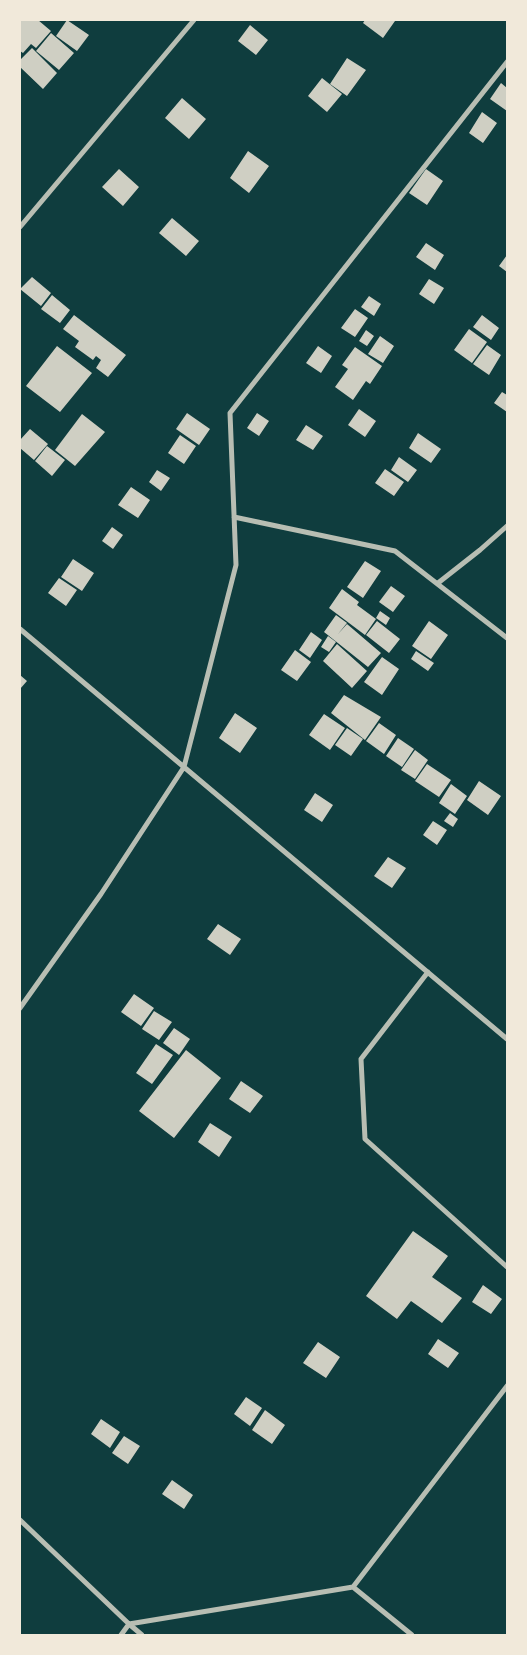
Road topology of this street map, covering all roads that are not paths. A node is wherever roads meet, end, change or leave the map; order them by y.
1 (194, 20) edge
2 (507, 62) edge
3 (21, 224) edge
4 (234, 517) junction
5 (507, 526) edge
6 (438, 583) junction
7 (20, 629) edge
8 (507, 638) edge
9 (184, 767) junction
10 (428, 972) junction
11 (20, 1008) edge
12 (507, 1039) edge
13 (507, 1267) edge
14 (507, 1386) edge
15 (20, 1520) edge
16 (353, 1587) junction
17 (129, 1624) junction
18 (121, 1635) edge
19 (142, 1635) edge
20 (412, 1635) edge

1 - 3 street
2 - 4 street
4 - 6 street
4 - 9 street
5 - 6 street
6 - 8 street
7 - 9 street
9 - 10 street
9 - 11 street
10 - 12 street
10 - 13 street
14 - 16 street
15 - 17 street
16 - 17 street
16 - 20 street
17 - 18 street
17 - 19 street

